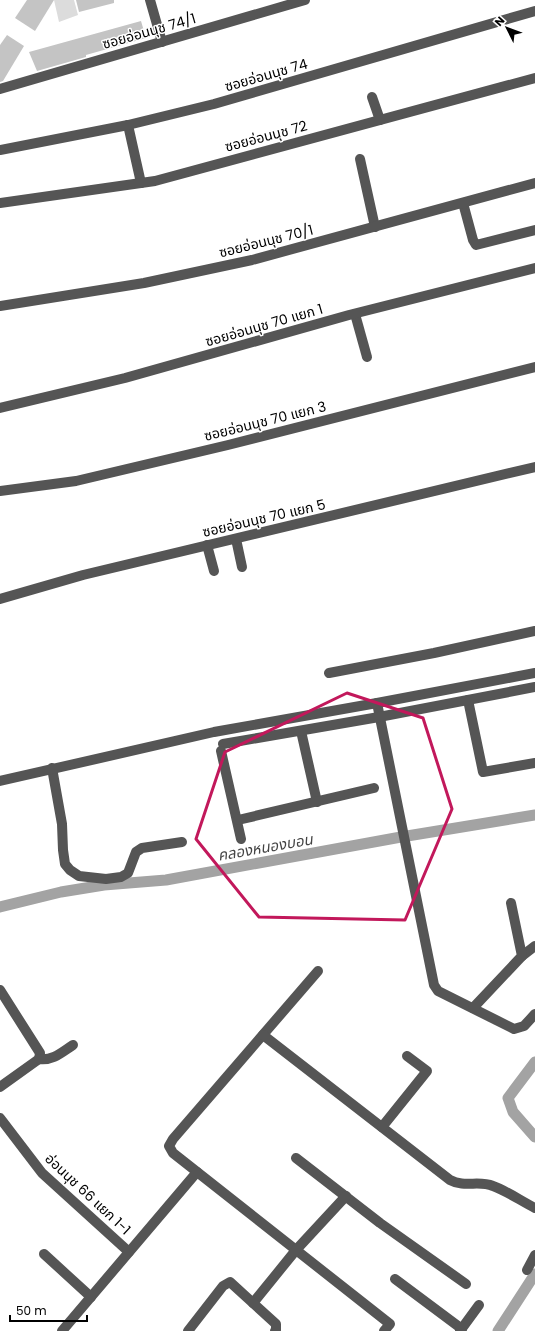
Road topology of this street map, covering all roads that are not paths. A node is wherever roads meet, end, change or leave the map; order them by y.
1 (150, 0) edge
2 (305, 0) edge
3 (535, 11) edge
4 (162, 42) junction
5 (535, 78) edge
6 (0, 89) edge
7 (372, 97) dead end
8 (380, 120) junction
9 (128, 125) junction
10 (0, 150) edge
11 (360, 159) dead end
12 (141, 183) junction
13 (535, 183) edge
14 (0, 203) edge
15 (463, 203) junction
16 (375, 227) junction
17 (535, 230) edge
18 (535, 268) edge
19 (0, 306) edge
20 (355, 314) junction
21 (367, 357) dead end
22 (535, 366) edge
23 (0, 408) edge
24 (535, 467) edge
25 (0, 491) edge
26 (236, 539) junction
27 (207, 546) junction
28 (242, 567) dead end
29 (214, 571) dead end
30 (0, 598) edge
31 (535, 631) edge
32 (329, 673) dead end
33 (535, 673) edge
34 (535, 686) edge
35 (468, 700) junction
36 (377, 703) junction
37 (379, 717) junction
38 (301, 731) junction
39 (535, 763) edge
40 (52, 768) junction
41 (0, 781) edge
42 (374, 788) dead end
43 (317, 802) junction
44 (238, 820) junction
45 (241, 838) dead end
46 (182, 842) dead end
47 (511, 903) dead end
48 (535, 946) edge
49 (522, 956) junction
50 (318, 971) dead end
51 (0, 990) edge
52 (474, 1008) junction
53 (535, 1014) edge
54 (263, 1035) junction
55 (74, 1045) dead end
56 (407, 1056) dead end
57 (39, 1059) junction
58 (0, 1088) edge
59 (0, 1118) edge
60 (382, 1127) junction
61 (296, 1158) dead end
62 (197, 1172) junction
63 (346, 1196) junction
64 (535, 1208) edge
65 (296, 1250) junction
66 (129, 1252) junction
67 (44, 1254) dead end
68 (535, 1255) edge
69 (527, 1270) dead end
70 (395, 1279) dead end
71 (466, 1284) dead end
72 (91, 1297) junction
73 (253, 1303) junction
74 (479, 1305) dead end
75 (461, 1330) edge
76 (62, 1331) edge
77 (188, 1331) edge
78 (275, 1331) edge
79 (384, 1331) edge

1 - 4 street
2 - 4 street, ซอยอ่อนนุช 74/1
3 - 9 street, ซอยอ่อนนุช 74
4 - 6 street, ซอยอ่อนนุช 74/1
5 - 8 street, ซอยอ่อนนุช 72
7 - 8 street
8 - 12 street, ซอยอ่อนนุช 72
9 - 10 street, ซอยอ่อนนุช 74
9 - 12 street
11 - 16 street
12 - 14 street, ซอยอ่อนนุช 72
13 - 15 street, ซอยอ่อนนุช 70/1
15 - 16 street, ซอยอ่อนนุช 70/1
15 - 17 street
16 - 19 street, ซอยอ่อนนุช 70/1
18 - 20 street, ซอยอ่อนนุช 70 แยก 1
20 - 21 street
20 - 23 street, ซอยอ่อนนุช 70 แยก 1
22 - 25 street, ซอยอ่อนนุช 70 แยก 3
24 - 26 street, ซอยอ่อนนุช 70 แยก 5
26 - 27 street, ซอยอ่อนนุช 70 แยก 5
26 - 28 street
27 - 29 street
27 - 30 street, ซอยอ่อนนุช 70 แยก 5
31 - 32 street
33 - 36 street
34 - 35 street
35 - 37 street
35 - 39 street
36 - 37 street
36 - 40 street
37 - 38 street
37 - 52 street
38 - 43 street
38 - 44 street
40 - 41 street
40 - 46 street
42 - 43 street
43 - 44 street
44 - 45 street
47 - 49 street
48 - 49 street
49 - 52 street
50 - 54 street
51 - 57 street
52 - 53 street
54 - 60 street
54 - 62 street
55 - 57 street
56 - 60 street
57 - 58 street
59 - 66 street, อ่อนนุช 66 แยก 1-1
60 - 64 street
61 - 63 street
62 - 65 street
62 - 66 street
63 - 65 street
63 - 71 street
65 - 73 street
65 - 79 street
66 - 72 street
67 - 72 street
68 - 69 street
70 - 75 street
72 - 76 street
73 - 77 street
73 - 78 street
74 - 75 street

